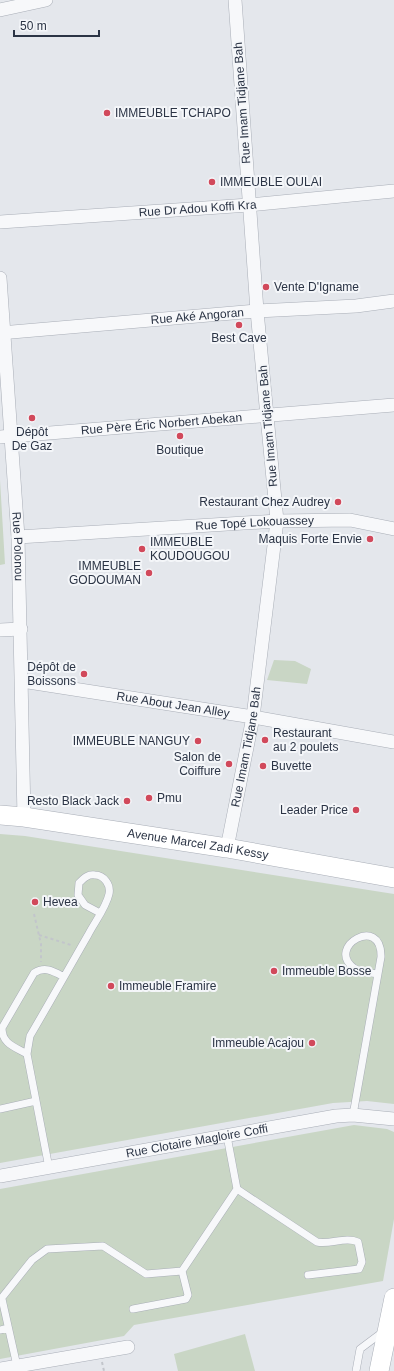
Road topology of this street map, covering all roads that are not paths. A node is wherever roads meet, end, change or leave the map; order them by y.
1 (46, 0) edge
2 (236, 0) edge
3 (0, 10) edge
4 (394, 191) edge
5 (249, 205) junction
6 (0, 222) edge
7 (0, 278) edge
8 (394, 301) edge
9 (257, 311) junction
10 (2, 333) edge
11 (394, 405) edge
12 (267, 417) junction
13 (6, 437) edge
14 (277, 521) junction
15 (394, 529) edge
16 (18, 537) junction
17 (21, 629) junction
18 (0, 630) edge
19 (22, 681) junction
20 (253, 717) junction
21 (394, 742) edge
22 (0, 815) edge
23 (24, 817) junction
24 (227, 848) junction
25 (394, 878) edge
26 (100, 913) junction
27 (378, 974) junction
28 (64, 977) junction
29 (27, 1054) junction
30 (36, 1101) junction
31 (0, 1109) edge
32 (354, 1115) junction
33 (394, 1118) edge
34 (227, 1136) junction
35 (49, 1168) junction
36 (0, 1176) edge
37 (237, 1188) junction
38 (182, 1271) junction
39 (308, 1275) dead end
40 (394, 1298) edge
41 (1, 1300) edge
42 (133, 1309) dead end
43 (8, 1328) junction
44 (389, 1328) junction
45 (0, 1330) edge
46 (128, 1346) dead end
47 (17, 1366) junction
48 (0, 1369) edge
49 (356, 1371) edge
50 (379, 1371) edge

1 - 3 street
2 - 5 street, Rue Imam Tidjane Bah
4 - 5 street, Rue Dr Adou Koffi Kra
5 - 6 street, Rue Dr Adou Koffi Kra
5 - 9 street, Rue Imam Tidjane Bah
7 - 10 street, Rue Polonou
8 - 9 street, Rue Aké Angoran
9 - 10 street, Rue Aké Angoran
9 - 12 street, Rue Imam Tidjane Bah
10 - 13 street, Rue Polonou
11 - 12 street, Rue Père Éric Norbert Abekan
12 - 13 street, Rue Père Éric Norbert Abekan
12 - 14 street, Rue Imam Tidjane Bah
13 - 16 street, Rue Polonou
14 - 15 street, Rue Topé Lokouassey
14 - 16 street, Rue Topé Lokouassey
14 - 20 street, Rue Imam Tidjane Bah
16 - 17 street, Rue Polonou
17 - 18 street
17 - 19 street, Rue Polonou
19 - 20 street, Rue About Jean Alley
19 - 23 street, Rue Polonou
20 - 21 street, Rue About Jean Alley
20 - 24 street, Rue Imam Tidjane Bah
22 - 23 street, Avenue Marcel Zadi Kessy
23 - 24 street, Avenue Marcel Zadi Kessy
24 - 25 street, Avenue Marcel Zadi Kessy
26 - 26 lane
26 - 28 lane
27 - 27 lane
27 - 32 lane
28 - 29 lane
28 - 29 lane
29 - 30 lane
30 - 31 lane
30 - 35 lane
32 - 33 street, Rue Clotaire Magloire Coffi
32 - 34 street, Rue Clotaire Magloire Coffi
34 - 35 street, Rue Clotaire Magloire Coffi
34 - 37 lane
35 - 36 street, Rue Clotaire Magloire Coffi
37 - 38 lane
37 - 39 lane
38 - 41 lane
38 - 42 lane
40 - 44 street
41 - 43 lane
43 - 45 lane
43 - 47 lane
44 - 49 lane
44 - 50 street
46 - 47 street
47 - 48 street

